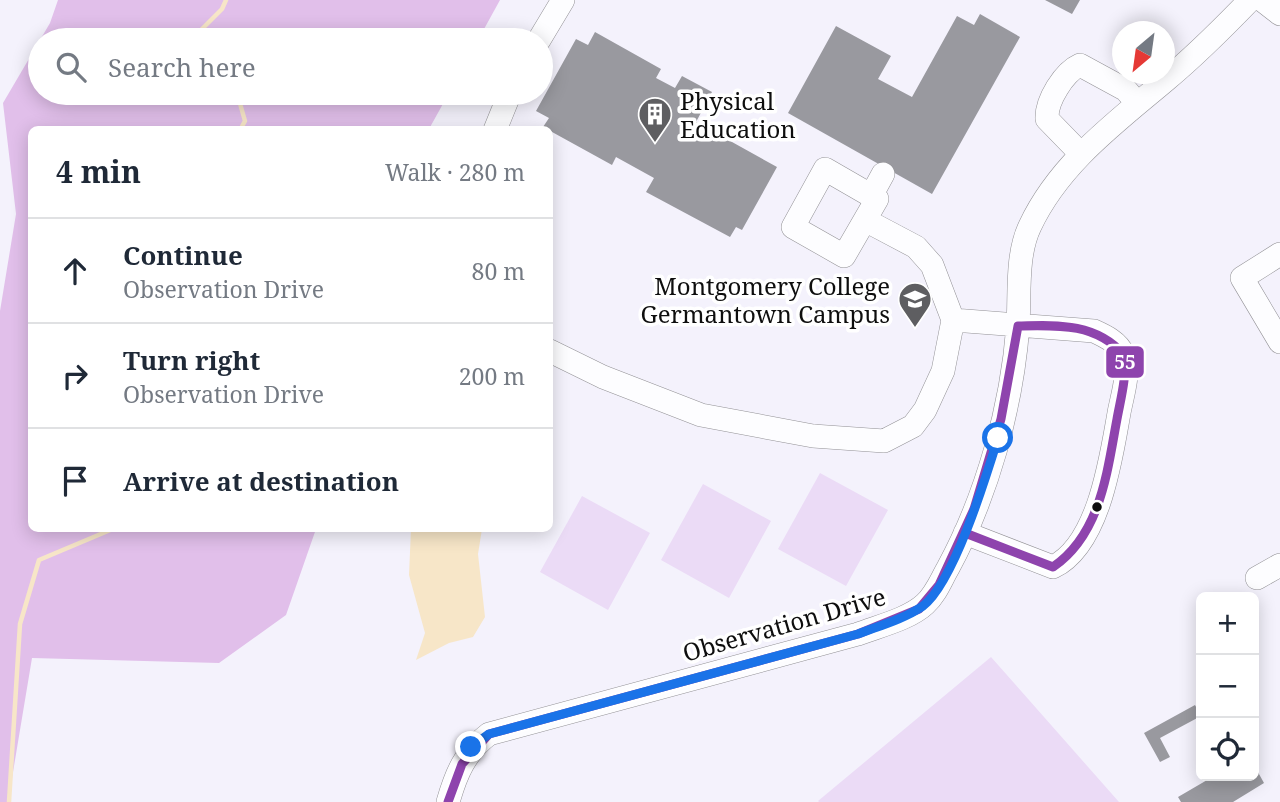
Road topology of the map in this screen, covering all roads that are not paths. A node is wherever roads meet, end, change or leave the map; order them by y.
1 (1250, 0) edge
2 (1262, 0) edge
3 (554, 4) edge
4 (1280, 14) edge
5 (544, 28) edge
6 (1137, 103) junction
7 (505, 105) edge
8 (497, 126) edge
9 (1081, 154) junction
10 (883, 174) dead end
11 (871, 196) junction
12 (865, 220) junction
13 (1280, 254) edge
14 (953, 320) junction
15 (1018, 326) junction
16 (1280, 342) edge
17 (553, 352) edge
18 (965, 533) junction
19 (1280, 565) edge
20 (1257, 578) dead end
21 (448, 802) edge

1 - 6 street, Observation Drive
2 - 4 street
3 - 5 street
6 - 9 street, Observation Drive
6 - 9 street
7 - 8 street
9 - 15 street, Observation Drive
10 - 11 street
11 - 12 street
11 - 12 street
12 - 14 street
13 - 16 street
14 - 15 street
14 - 17 street
15 - 18 street, Observation Drive
15 - 18 street
18 - 21 street, Observation Drive
19 - 20 street

